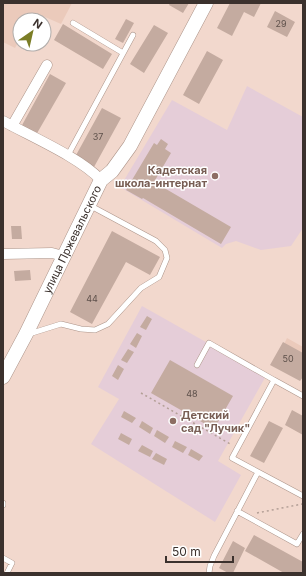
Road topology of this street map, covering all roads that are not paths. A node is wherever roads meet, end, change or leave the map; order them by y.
1 (206, 3) edge
2 (73, 23) dead end
3 (133, 35) dead end
4 (123, 53) junction
5 (46, 65) dead end
6 (7, 124) edge
7 (67, 156) junction
8 (101, 180) junction
9 (89, 205) junction
10 (3, 254) edge
11 (63, 256) junction
12 (26, 334) junction
13 (197, 365) dead end
14 (3, 377) edge
15 (274, 380) junction
16 (303, 396) edge
17 (258, 472) junction
18 (303, 496) edge
19 (237, 511) junction
20 (303, 534) edge
21 (3, 558) edge
22 (7, 573) edge
23 (209, 573) edge

1 - 8 street, улица Пржевальского
2 - 4 lane
3 - 4 lane
4 - 7 lane
5 - 6 street
6 - 7 street
7 - 8 street
8 - 9 street, улица Пржевальского
9 - 11 street, улица Пржевальского
9 - 12 lane
10 - 11 street
11 - 12 street, улица Пржевальского
12 - 14 street, улица Пржевальского
13 - 15 lane
15 - 16 lane
15 - 17 lane
17 - 18 lane
17 - 19 lane
19 - 20 lane
19 - 23 lane
21 - 22 lane

